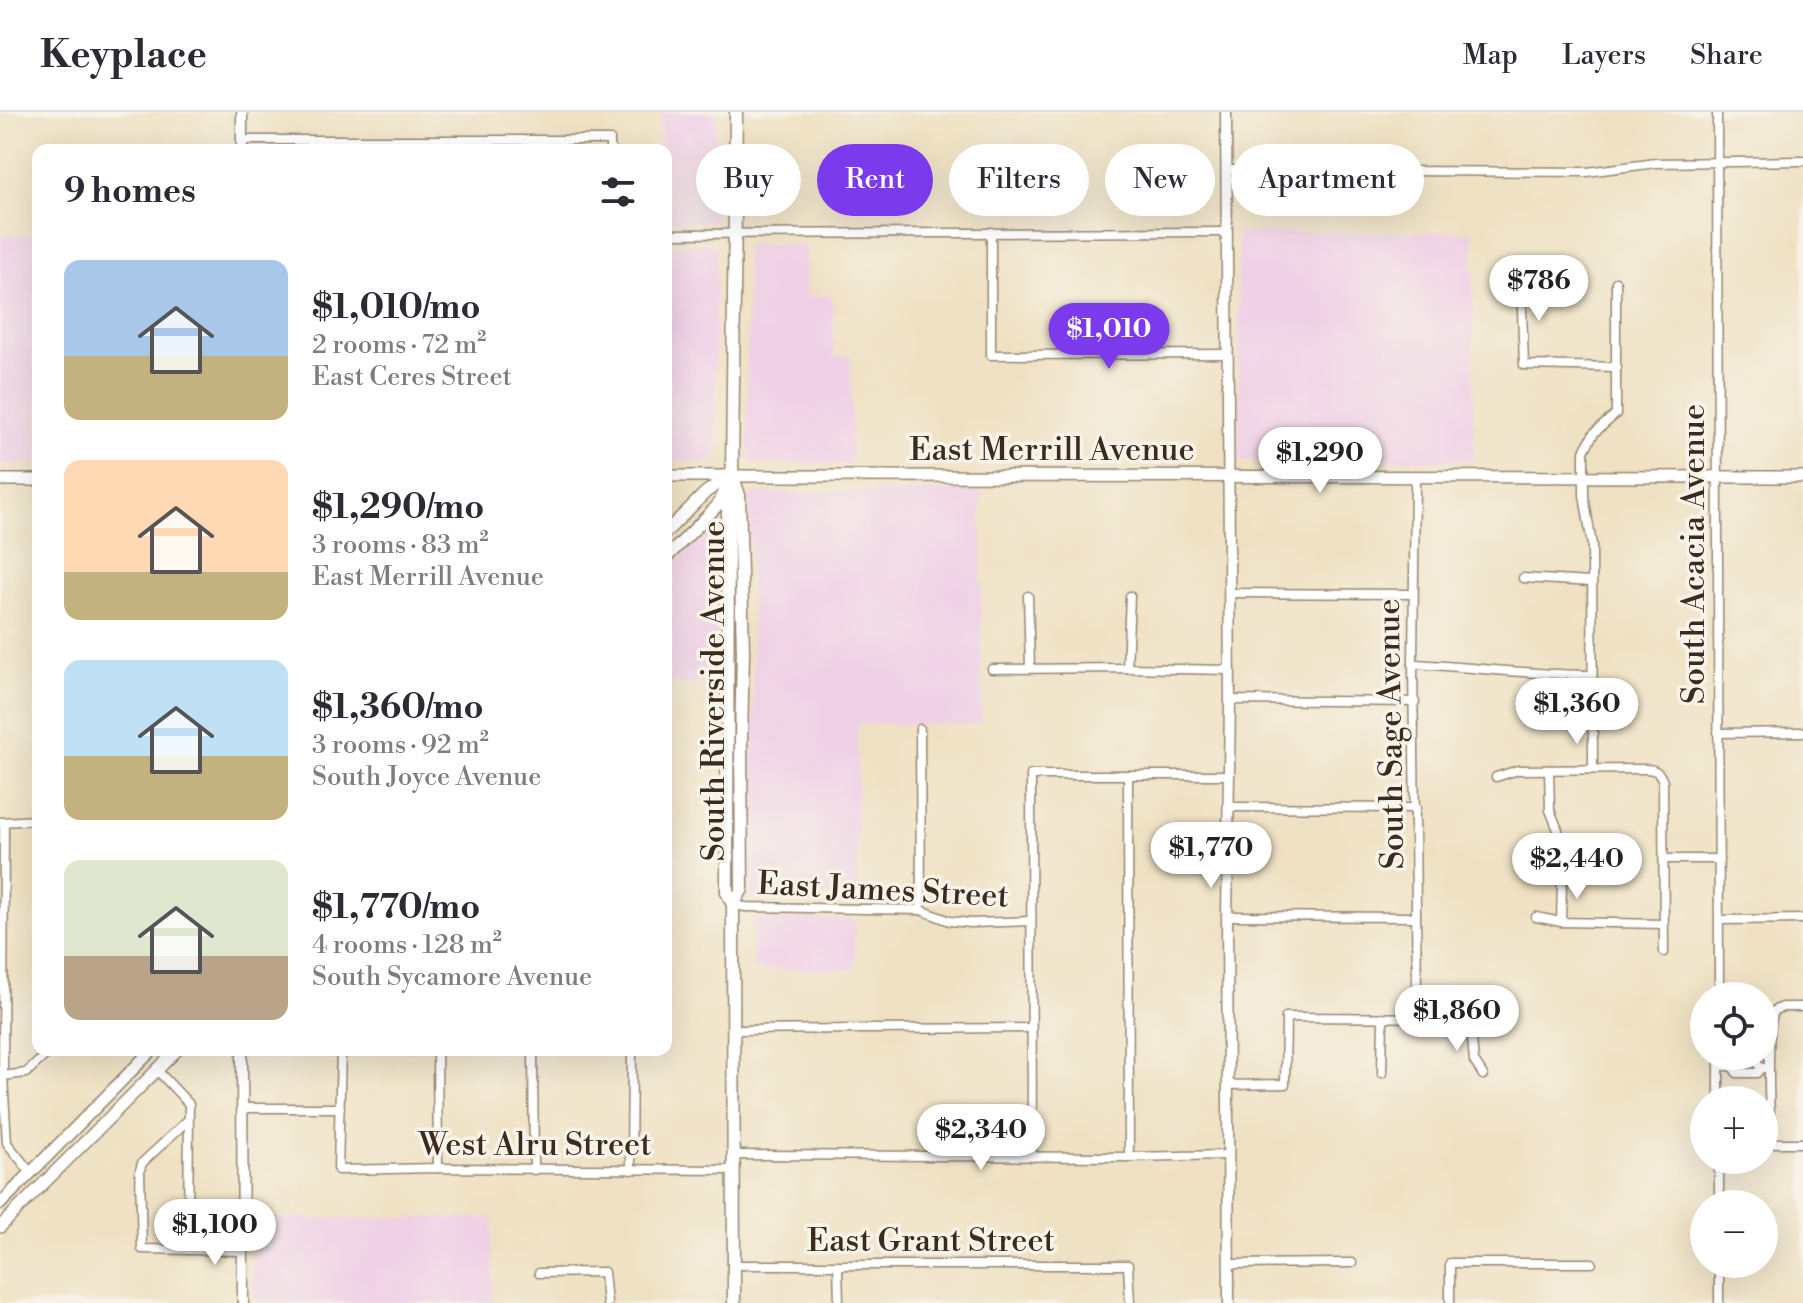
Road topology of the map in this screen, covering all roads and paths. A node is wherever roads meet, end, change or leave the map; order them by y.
1 (242, 112) edge
2 (736, 112) edge
3 (1226, 112) edge
4 (1717, 112) edge
5 (242, 144) edge
6 (316, 144) edge
7 (610, 144) edge
8 (1803, 161) edge
9 (1718, 162) junction
10 (1226, 170) junction
11 (991, 232) junction
12 (1226, 232) junction
13 (672, 234) edge
14 (736, 234) junction
15 (1521, 282) dead end
16 (1616, 282) dead end
17 (1227, 354) junction
18 (1617, 367) junction
19 (732, 475) junction
20 (672, 476) edge
21 (1584, 476) junction
22 (1228, 477) junction
23 (1415, 477) junction
24 (1718, 477) junction
25 (1803, 477) edge
26 (0, 480) edge
27 (32, 480) edge
28 (672, 526) edge
29 (727, 526) junction
30 (696, 528) junction
31 (672, 552) edge
32 (1523, 578) dead end
33 (1591, 582) junction
34 (1229, 593) junction
35 (1413, 594) junction
36 (1028, 596) dead end
37 (1130, 596) dead end
38 (1413, 664) junction
39 (1030, 668) junction
40 (1127, 668) junction
41 (992, 669) dead end
42 (1230, 670) junction
43 (1591, 675) junction
44 (1230, 700) junction
45 (1415, 702) junction
46 (920, 729) dead end
47 (1803, 732) edge
48 (1718, 733) junction
49 (1593, 769) junction
50 (1549, 770) junction
51 (1128, 775) junction
52 (1229, 775) junction
53 (1496, 777) dead end
54 (1229, 807) junction
55 (1416, 808) junction
56 (32, 820) edge
57 (2, 822) edge
58 (1558, 830) dead end
59 (1664, 859) junction
60 (1719, 859) junction
61 (1571, 871) dead end
62 (733, 905) junction
63 (921, 910) junction
64 (1227, 916) junction
65 (1416, 917) junction
66 (1536, 917) dead end
67 (1803, 919) edge
68 (1719, 920) junction
69 (1031, 921) junction
70 (1561, 922) junction
71 (1664, 924) junction
72 (1664, 952) dead end
73 (1719, 982) edge
74 (1417, 991) dead end
75 (1803, 1007) edge
76 (1778, 1009) edge
77 (1383, 1017) junction
78 (1030, 1028) junction
79 (732, 1030) junction
80 (44, 1056) edge
81 (146, 1056) edge
82 (171, 1056) edge
83 (242, 1056) edge
84 (341, 1056) edge
85 (437, 1056) edge
86 (533, 1056) edge
87 (632, 1056) edge
88 (157, 1070) junction
89 (1735, 1070) edge
90 (1762, 1070) edge
91 (1382, 1073) dead end
92 (1746, 1073) joint
93 (1483, 1075) dead end
94 (3, 1076) junction
95 (1228, 1085) junction
96 (242, 1108) junction
97 (340, 1108) junction
98 (188, 1120) junction
99 (1778, 1143) edge
100 (1803, 1143) edge
101 (733, 1155) junction
102 (1228, 1155) junction
103 (1032, 1157) junction
104 (1129, 1157) junction
105 (438, 1168) junction
106 (534, 1170) junction
107 (631, 1170) junction
108 (733, 1170) junction
109 (31, 1173) junction
110 (0, 1204) edge
111 (0, 1227) edge
112 (188, 1240) junction
113 (243, 1246) junction
114 (188, 1250) junction
115 (1352, 1263) dead end
116 (1592, 1263) dead end
117 (1229, 1264) junction
118 (734, 1265) junction
119 (838, 1266) junction
120 (539, 1273) dead end
121 (1719, 1278) edge
122 (243, 1303) edge
123 (607, 1303) edge
124 (734, 1303) edge
125 (839, 1303) edge
126 (1130, 1303) edge
127 (1229, 1303) edge
128 (1450, 1303) edge
129 (1719, 1303) edge

1 - 5 street
2 - 14 main road, South Riverside Avenue
3 - 10 street
4 - 9 street, South Acacia Avenue
6 - 7 street
8 - 9 street
9 - 10 street
9 - 24 street, South Acacia Avenue
10 - 12 street
11 - 12 street
11 - 14 street
11 - 17 street
12 - 17 street
13 - 14 street
14 - 19 main road, South Riverside Avenue
15 - 18 street
16 - 18 street
17 - 22 street
18 - 21 street
19 - 20 main road, East Merrill Avenue
19 - 22 main road, East Merrill Avenue
19 - 28 main road
19 - 29 main road, South Riverside Avenue
19 - 30 main road
19 - 62 main road, South Riverside Avenue
21 - 23 main road, East Merrill Avenue
21 - 24 main road, East Merrill Avenue
21 - 33 street
22 - 23 main road, East Merrill Avenue
22 - 34 street
23 - 35 street, South Sage Avenue
24 - 25 main road, East Merrill Avenue
24 - 48 street, South Acacia Avenue
26 - 27 main road
29 - 30 main road
29 - 62 main road, South Riverside Avenue
30 - 31 main road
32 - 33 street
33 - 43 street
34 - 35 street
34 - 42 street
35 - 38 street, South Sage Avenue
36 - 39 street
37 - 40 street
38 - 43 street
38 - 45 street, South Sage Avenue
39 - 40 street
39 - 41 street
40 - 42 street
42 - 44 street
43 - 49 street
44 - 45 street
44 - 52 street
45 - 55 street, South Sage Avenue
46 - 63 street
47 - 48 street
48 - 60 street, South Acacia Avenue
49 - 50 street
49 - 59 street
50 - 53 street
50 - 58 street
51 - 52 street
51 - 69 street
51 - 104 street
52 - 54 street
54 - 55 street
54 - 64 street
55 - 65 street, South Sage Avenue
56 - 57 street
57 - 94 street
59 - 60 street
59 - 71 street
60 - 68 street, South Acacia Avenue
61 - 70 street
62 - 63 street, East James Street
62 - 79 main road, South Riverside Avenue
63 - 69 street, East James Street
64 - 65 street
64 - 95 street
65 - 74 street, South Sage Avenue
66 - 70 street
67 - 68 street
68 - 73 street, South Acacia Avenue
69 - 78 street
70 - 71 street
71 - 72 street
75 - 76 street
77 - 91 street
77 - 93 street
77 - 95 street
78 - 79 street
78 - 103 street
79 - 101 main road, South Riverside Avenue
80 - 94 street
81 - 109 main road
82 - 88 main road
83 - 96 street
84 - 97 street
85 - 105 street
86 - 106 street
87 - 107 street
88 - 98 street
88 - 111 main road
89 - 92 street
90 - 92 street
94 - 109 street
95 - 102 street
96 - 97 street
96 - 113 street
97 - 105 street, West Alru Street
98 - 112 street
98 - 114 street
99 - 100 street
101 - 103 street
101 - 108 main road, South Riverside Avenue
102 - 104 street
102 - 117 street
103 - 104 street
105 - 106 street, West Alru Street
106 - 107 street, West Alru Street
107 - 108 street, West Alru Street
108 - 118 main road, South Riverside Avenue
109 - 110 main road
112 - 113 street
112 - 114 street
113 - 114 street
113 - 122 street
115 - 117 street
116 - 128 street
117 - 127 street
118 - 119 street, East Grant Street
118 - 124 main road, South Riverside Avenue
119 - 125 street
119 - 126 street, East Grant Street
120 - 123 street
121 - 129 street

